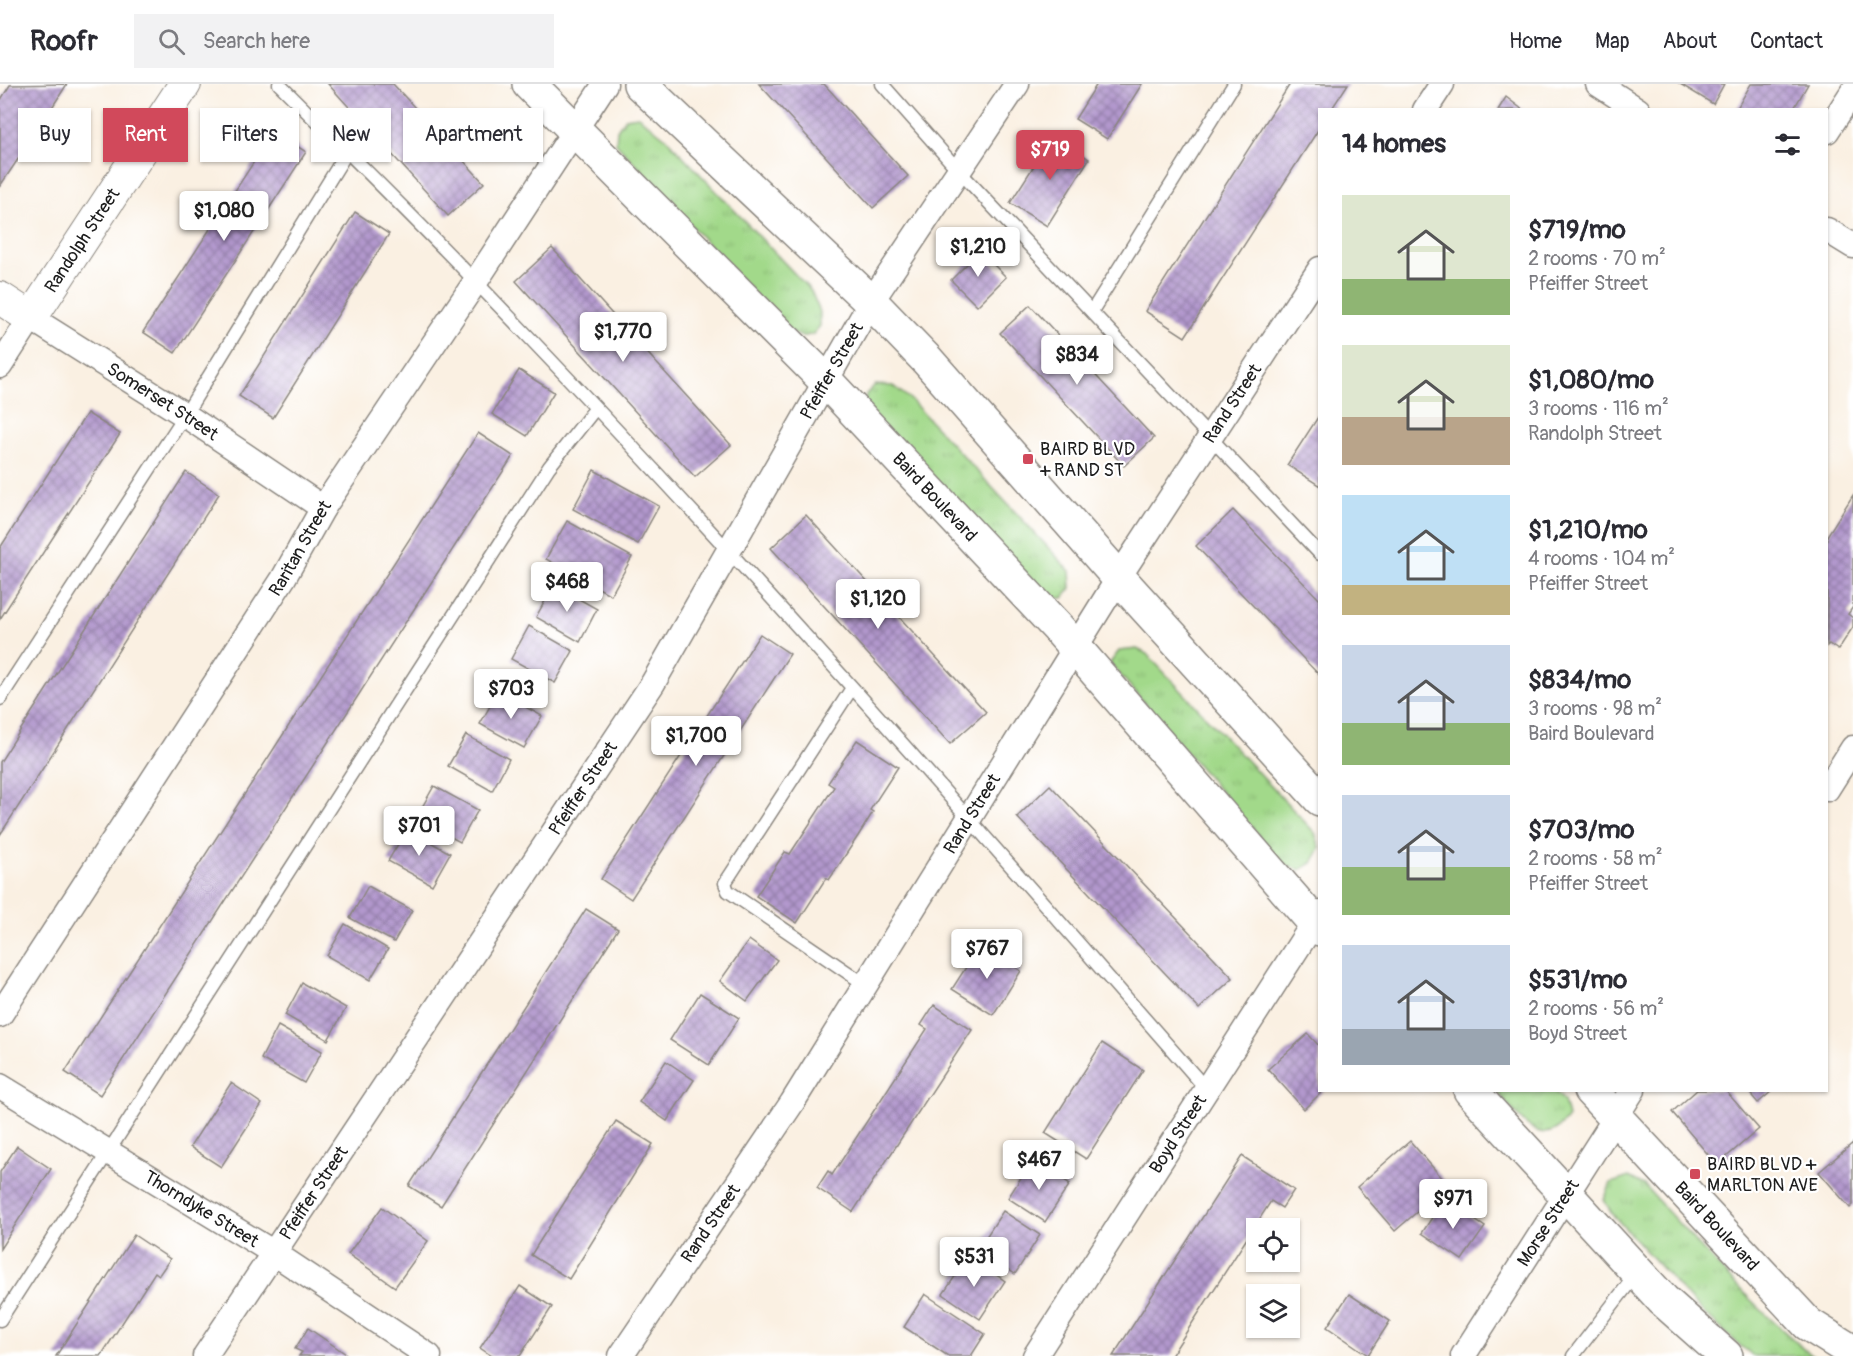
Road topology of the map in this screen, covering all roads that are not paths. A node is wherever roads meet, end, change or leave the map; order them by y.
1 (185, 84) edge
2 (279, 84) edge
3 (529, 84) edge
4 (605, 84) edge
5 (640, 84) edge
6 (882, 84) edge
7 (1017, 84) edge
8 (1234, 84) edge
9 (1442, 84) edge
10 (1598, 84) edge
11 (1853, 91) edge
12 (1426, 108) edge
13 (1635, 108) edge
14 (311, 116) edge
15 (1828, 129) edge
16 (573, 130) junction
17 (341, 162) edge
18 (357, 162) edge
19 (959, 171) junction
20 (1828, 231) edge
21 (1853, 246) edge
22 (1318, 272) edge
23 (476, 281) junction
24 (0, 298) edge
25 (871, 302) junction
26 (1092, 311) junction
27 (31, 318) junction
28 (0, 366) edge
29 (826, 381) junction
30 (595, 409) junction
31 (185, 415) junction
32 (1210, 438) junction
33 (323, 507) junction
34 (728, 551) junction
35 (1318, 552) edge
36 (1118, 577) junction
37 (1076, 647) junction
38 (852, 688) junction
39 (0, 699) edge
40 (1853, 748) edge
41 (1828, 787) edge
42 (1318, 797) edge
43 (970, 818) junction
44 (1318, 921) edge
45 (866, 985) junction
46 (0, 1015) edge
47 (0, 1086) edge
48 (1207, 1090) junction
49 (1472, 1092) edge
50 (1592, 1092) edge
51 (1632, 1092) edge
52 (1616, 1118) junction
53 (108, 1152) junction
54 (1567, 1196) junction
55 (274, 1253) junction
56 (1638, 1272) junction
57 (0, 1320) edge
58 (1853, 1352) edge
59 (206, 1356) edge
60 (429, 1356) edge
61 (621, 1356) edge
62 (1035, 1356) edge
63 (1463, 1356) edge
64 (1573, 1356) edge
65 (1726, 1356) edge

1 - 27 street, Randolph Street
2 - 14 lane
3 - 16 main road, Baird Boulevard
4 - 16 street, Raritan Street
5 - 25 main road
6 - 19 lane
7 - 19 street, Pfeiffer Street
8 - 26 lane
9 - 12 street
10 - 13 street
11 - 15 street
16 - 23 street, Raritan Street
16 - 29 main road, Baird Boulevard
17 - 31 lane
18 - 23 lane
19 - 25 street, Pfeiffer Street
19 - 26 lane
20 - 21 street
22 - 32 street, Rand Street
23 - 30 lane
23 - 33 street, Raritan Street
24 - 27 street, Somerset Street
25 - 29 street, Pfeiffer Street
25 - 36 main road
26 - 32 lane
27 - 28 street, Randolph Street
27 - 31 street, Somerset Street
29 - 34 street, Pfeiffer Street
29 - 37 main road, Baird Boulevard
30 - 34 lane
30 - 53 lane
31 - 33 street, Somerset Street
31 - 39 lane
32 - 35 lane
32 - 36 street, Rand Street
33 - 46 street, Raritan Street
34 - 38 lane
34 - 55 street, Pfeiffer Street
36 - 37 street, Rand Street
36 - 42 main road
37 - 43 street, Rand Street
37 - 44 main road, Baird Boulevard
38 - 43 lane
38 - 45 lane
40 - 41 street
43 - 45 street, Rand Street
43 - 48 lane
44 - 48 street, Boyd Street
45 - 61 street, Rand Street
47 - 53 street, Thorndyke Street
48 - 62 street, Boyd Street
49 - 54 main road
50 - 52 main road, Baird Boulevard
51 - 52 street, Morse Street
52 - 54 street, Morse Street
52 - 58 main road, Baird Boulevard
53 - 55 street, Thorndyke Street
53 - 57 lane
54 - 56 main road
54 - 63 street, Morse Street
55 - 59 street, Pfeiffer Street
55 - 60 street, Thorndyke Street
56 - 64 lane
56 - 65 main road

